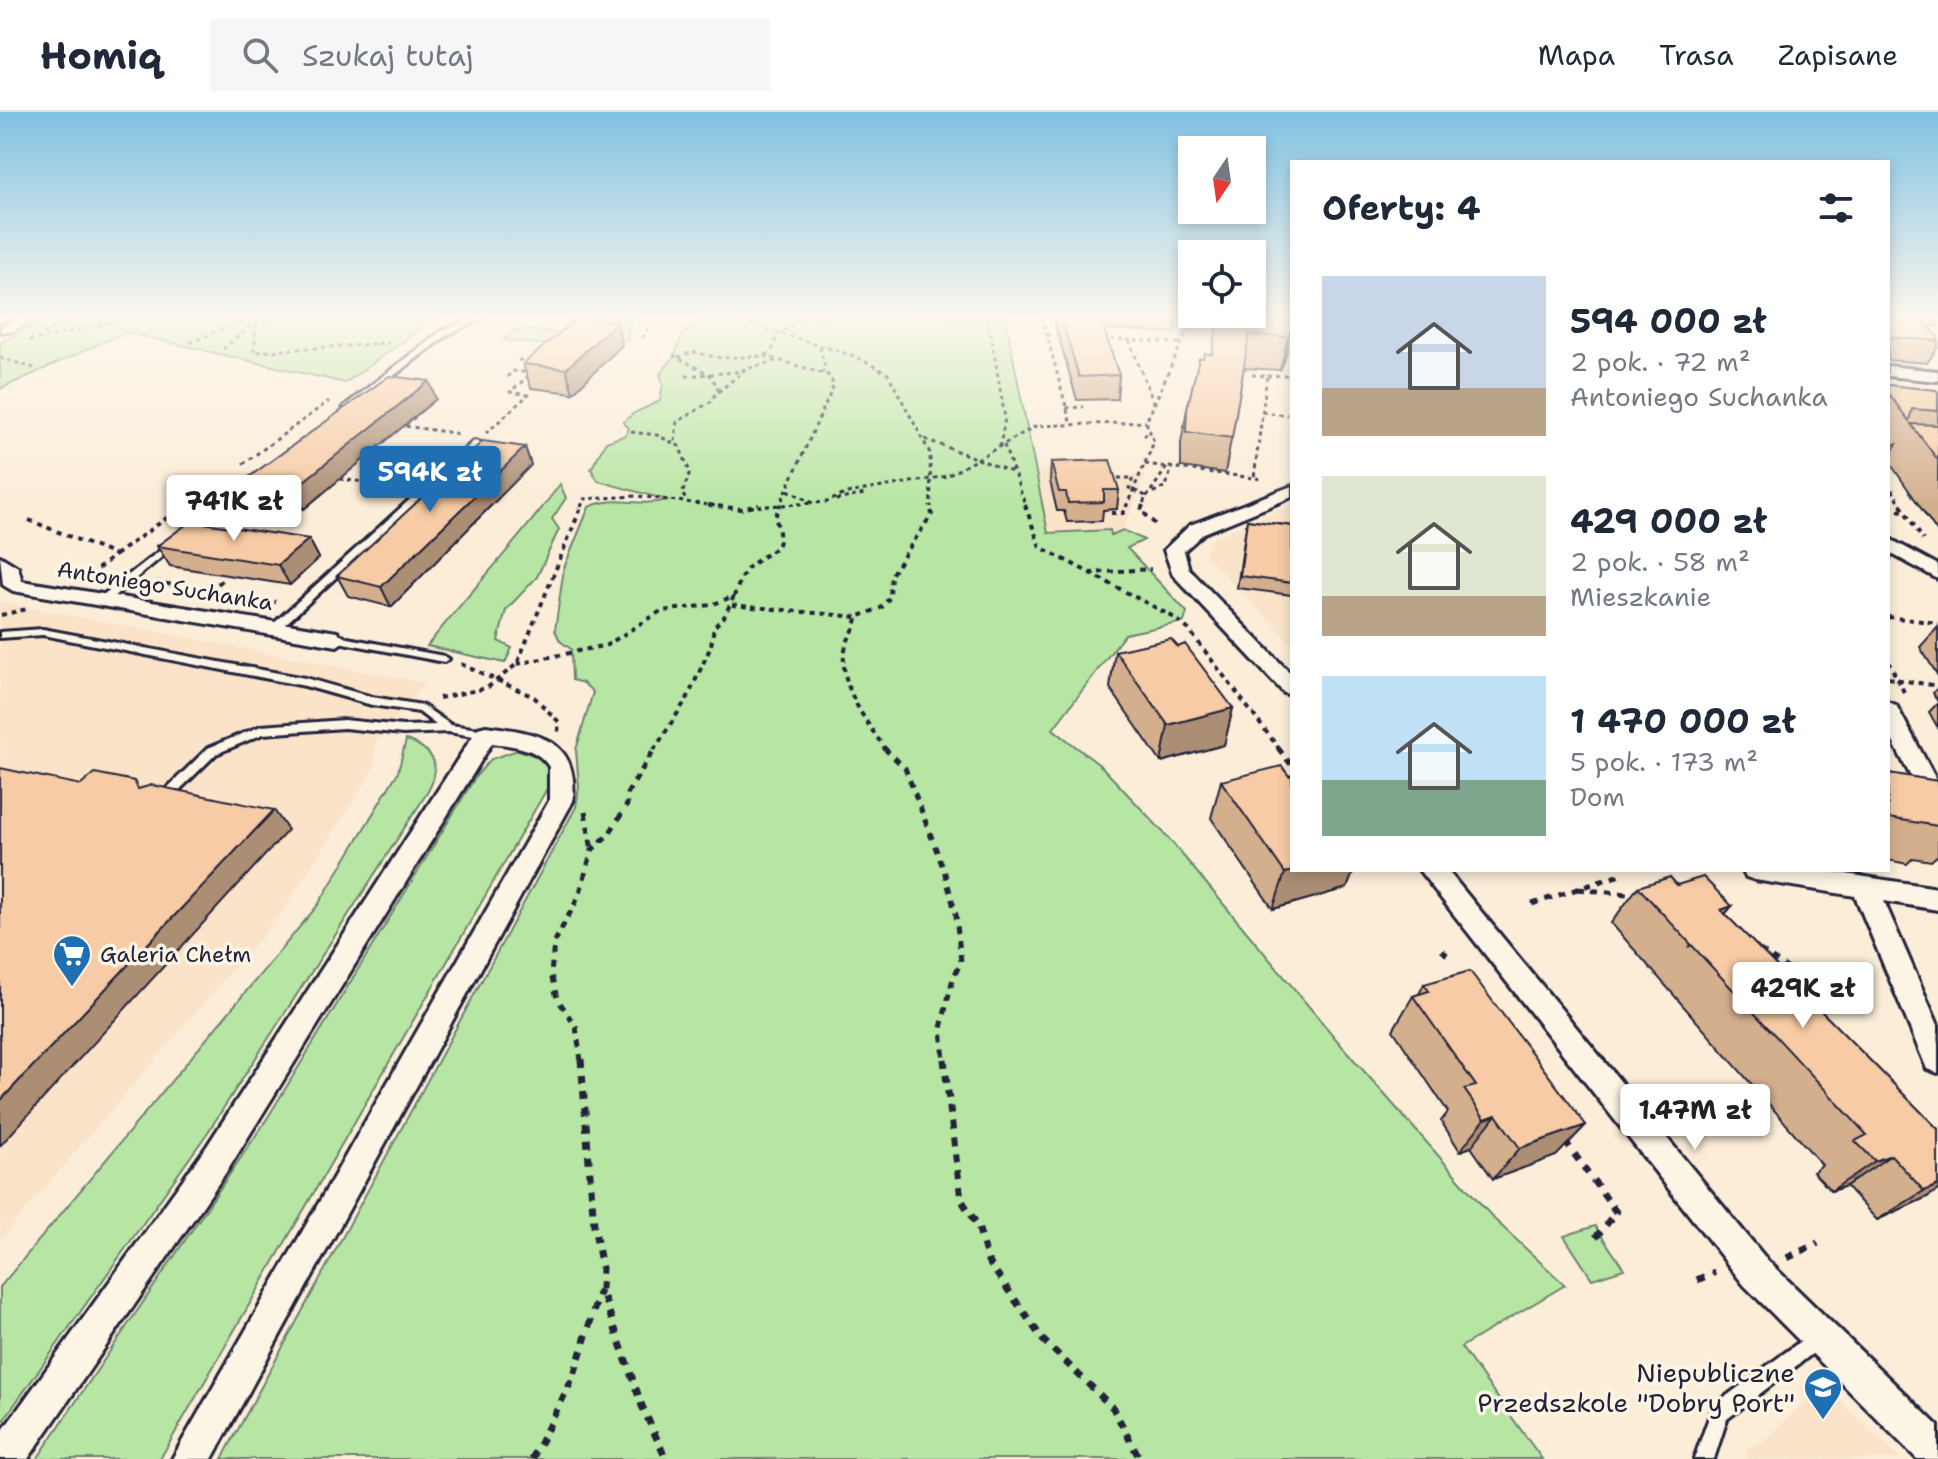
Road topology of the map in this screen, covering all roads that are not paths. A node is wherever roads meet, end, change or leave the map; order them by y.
1 (383, 380) edge
2 (343, 410) edge
3 (480, 440) edge
4 (261, 474) edge
5 (1290, 492) edge
6 (1890, 545) edge
7 (0, 562) edge
8 (1938, 573) edge
9 (6, 588) edge
10 (103, 600) junction
11 (275, 628) junction
12 (0, 635) edge
13 (337, 639) joint
14 (444, 659) road end
15 (1290, 686) edge
16 (1890, 714) edge
17 (448, 728) junction
18 (486, 734) junction
19 (159, 803) edge
20 (1938, 806) edge
21 (1434, 872) edge
22 (1767, 872) edge
23 (1865, 888) junction
24 (1938, 899) edge
25 (1938, 1059) edge
26 (1819, 1338) junction
27 (1938, 1453) edge
28 (5, 1459) edge
29 (191, 1459) edge
30 (1704, 1459) edge

1 - 2 lane
3 - 11 lane
4 - 10 lane
5 - 15 street
6 - 8 street
7 - 9 street, Antoniego Suchanka
9 - 10 street, Antoniego Suchanka
10 - 11 street, Antoniego Suchanka
11 - 13 street, Antoniego Suchanka
12 - 17 lane
13 - 14 lane
16 - 20 street
17 - 18 lane
17 - 19 lane
18 - 28 street
18 - 29 street
21 - 26 street
22 - 23 street
23 - 24 street
23 - 25 street
26 - 27 street
26 - 30 lane

